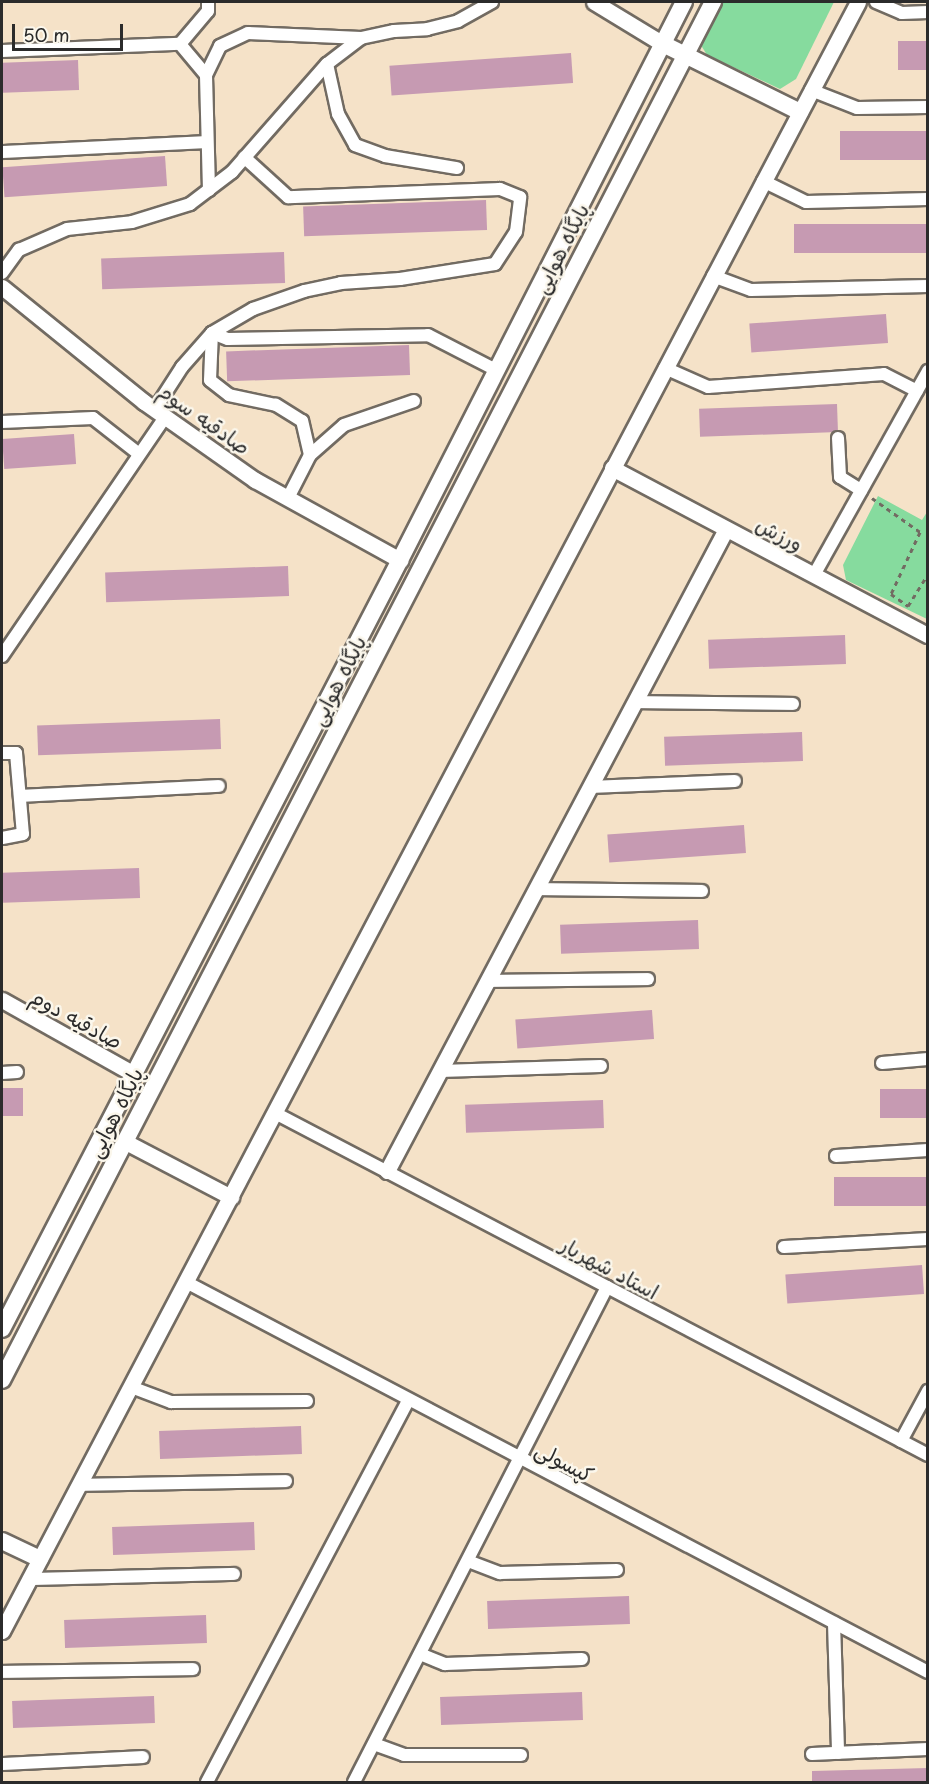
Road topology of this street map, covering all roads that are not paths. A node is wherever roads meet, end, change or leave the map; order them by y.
1 (208, 2) edge
2 (492, 2) edge
3 (594, 2) edge
4 (684, 2) edge
5 (713, 2) edge
6 (858, 2) edge
7 (876, 2) edge
8 (927, 12) edge
9 (361, 38) junction
10 (180, 44) junction
11 (663, 44) junction
12 (2, 51) edge
13 (685, 57) junction
14 (327, 64) junction
15 (206, 75) junction
16 (811, 90) junction
17 (927, 107) edge
18 (800, 112) junction
19 (207, 142) junction
20 (2, 152) edge
21 (244, 158) junction
22 (457, 168) dead end
23 (764, 181) junction
24 (208, 190) junction
25 (927, 199) edge
26 (2, 273) edge
27 (713, 276) junction
28 (927, 286) edge
29 (2, 287) edge
30 (212, 333) junction
31 (665, 368) junction
32 (496, 370) junction
33 (927, 371) edge
34 (917, 391) junction
35 (414, 401) dead end
36 (160, 413) junction
37 (2, 422) edge
38 (838, 438) dead end
39 (140, 454) junction
40 (310, 455) junction
41 (612, 468) junction
42 (861, 490) junction
43 (288, 498) junction
44 (726, 529) junction
45 (400, 560) junction
46 (420, 570) junction
47 (814, 575) junction
48 (927, 635) edge
49 (2, 656) edge
50 (635, 702) junction
51 (794, 704) dead end
52 (2, 753) edge
53 (735, 781) dead end
54 (219, 786) dead end
55 (590, 787) junction
56 (20, 796) junction
57 (2, 838) edge
58 (536, 889) junction
59 (702, 891) dead end
60 (648, 979) dead end
61 (488, 981) junction
62 (2, 1000) edge
63 (927, 1059) edge
64 (882, 1063) dead end
65 (601, 1066) dead end
66 (440, 1071) junction
67 (17, 1072) dead end
68 (2, 1073) edge
69 (132, 1073) junction
70 (153, 1084) junction
71 (275, 1113) junction
72 (124, 1141) junction
73 (927, 1150) edge
74 (836, 1156) dead end
75 (387, 1171) junction
76 (231, 1197) junction
77 (927, 1239) edge
78 (784, 1247) dead end
79 (186, 1282) junction
80 (607, 1287) junction
81 (2, 1329) edge
82 (2, 1380) edge
83 (131, 1387) junction
84 (927, 1391) edge
85 (307, 1401) dead end
86 (408, 1401) junction
87 (901, 1441) junction
88 (927, 1455) edge
89 (519, 1459) junction
90 (286, 1481) dead end
91 (79, 1485) junction
92 (2, 1541) edge
93 (40, 1559) junction
94 (468, 1561) junction
95 (617, 1570) dead end
96 (234, 1574) dead end
97 (29, 1579) junction
98 (834, 1623) junction
99 (2, 1631) edge
100 (420, 1654) junction
101 (582, 1659) dead end
102 (193, 1670) dead end
103 (2, 1672) edge
104 (927, 1672) edge
105 (374, 1744) junction
106 (927, 1749) edge
107 (838, 1753) junction
108 (812, 1754) dead end
109 (520, 1755) dead end
110 (143, 1757) dead end
111 (2, 1764) edge
112 (207, 1782) edge
113 (354, 1782) edge

1 - 10 street
2 - 9 street
3 - 11 street
4 - 11 main road, پایگاه هوایی
5 - 13 main road, پایگاه هوایی
6 - 16 street
7 - 8 street
9 - 14 street
9 - 15 street
10 - 12 street
10 - 15 street
11 - 13 main road
11 - 32 main road, پایگاه هوایی
13 - 18 main road
13 - 46 main road, پایگاه هوایی
14 - 21 street
14 - 22 street
15 - 19 street
16 - 17 street
16 - 18 street
18 - 23 street
19 - 20 street
19 - 24 street
21 - 24 street
21 - 30 street
23 - 25 street
23 - 27 street
24 - 26 street
27 - 28 street
27 - 31 street
29 - 36 street, صادقیه سوم
30 - 32 street
30 - 36 street
30 - 40 street
31 - 34 street
31 - 41 street
32 - 45 main road, پایگاه هوایی
33 - 34 street
34 - 42 street
35 - 40 street
36 - 39 street
36 - 43 street, صادقیه سوم
37 - 39 street
38 - 42 street
39 - 49 street
40 - 43 street
41 - 44 street, ورزش
41 - 71 street
42 - 47 street
43 - 45 street, صادقیه سوم
44 - 47 street, ورزش
44 - 50 street
45 - 46 main road
45 - 69 main road, پایگاه هوایی
46 - 70 main road, پایگاه هوایی
47 - 48 street, ورزش
50 - 51 street
50 - 55 street
52 - 56 street
53 - 55 street
54 - 56 street
55 - 58 street
56 - 57 street
58 - 59 street
58 - 61 street
60 - 61 street
61 - 66 street
62 - 69 street, صادقیه دوم
63 - 64 street
65 - 66 street
66 - 75 street
67 - 68 street
69 - 70 main road
69 - 81 main road, پایگاه هوایی
70 - 72 main road, پایگاه هوایی
71 - 75 street, استاد شهریار
71 - 76 street
72 - 76 street
72 - 82 main road, پایگاه هوایی
73 - 74 street
75 - 80 street, استاد شهریار
76 - 79 street
77 - 78 street
79 - 83 street
79 - 86 street, کپسولی
80 - 87 street, استاد شهریار
80 - 89 street
83 - 85 street
83 - 91 street
84 - 87 street
86 - 89 street, کپسولی
86 - 112 street
87 - 88 street, استاد شهریار
89 - 94 street
89 - 98 street, کپسولی
90 - 91 street
91 - 93 street
92 - 93 main road
93 - 97 street
94 - 95 street
94 - 100 street
96 - 97 street
97 - 99 street
98 - 104 street, کپسولی
98 - 107 street
100 - 101 street
100 - 105 street
102 - 103 street
105 - 109 street
105 - 113 street
106 - 107 street
107 - 108 street
110 - 111 street

